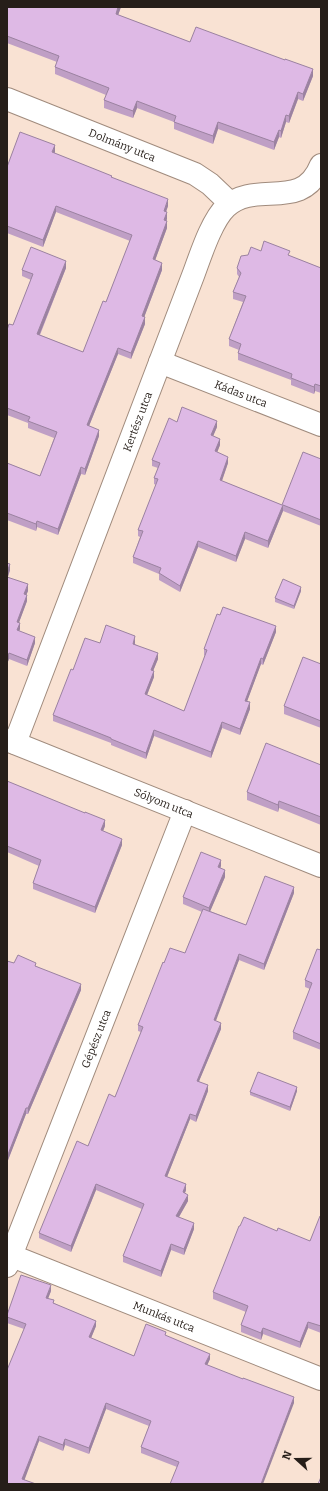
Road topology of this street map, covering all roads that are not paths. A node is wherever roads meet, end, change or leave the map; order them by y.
1 (7, 99) edge
2 (321, 165) edge
3 (230, 203) junction
4 (160, 362) junction
5 (321, 425) edge
6 (11, 741) edge
7 (184, 811) junction
8 (321, 866) edge
9 (8, 1259) edge
10 (321, 1379) edge

1 - 3 street, Dolmány utca
2 - 3 street, Kertész utca
3 - 4 street, Kertész utca
4 - 5 street, Kádas utca
4 - 6 street, Kertész utca
6 - 7 street, Sólyom utca
7 - 8 street, Sólyom utca
7 - 9 street, Gépész utca
9 - 10 street, Munkás utca

